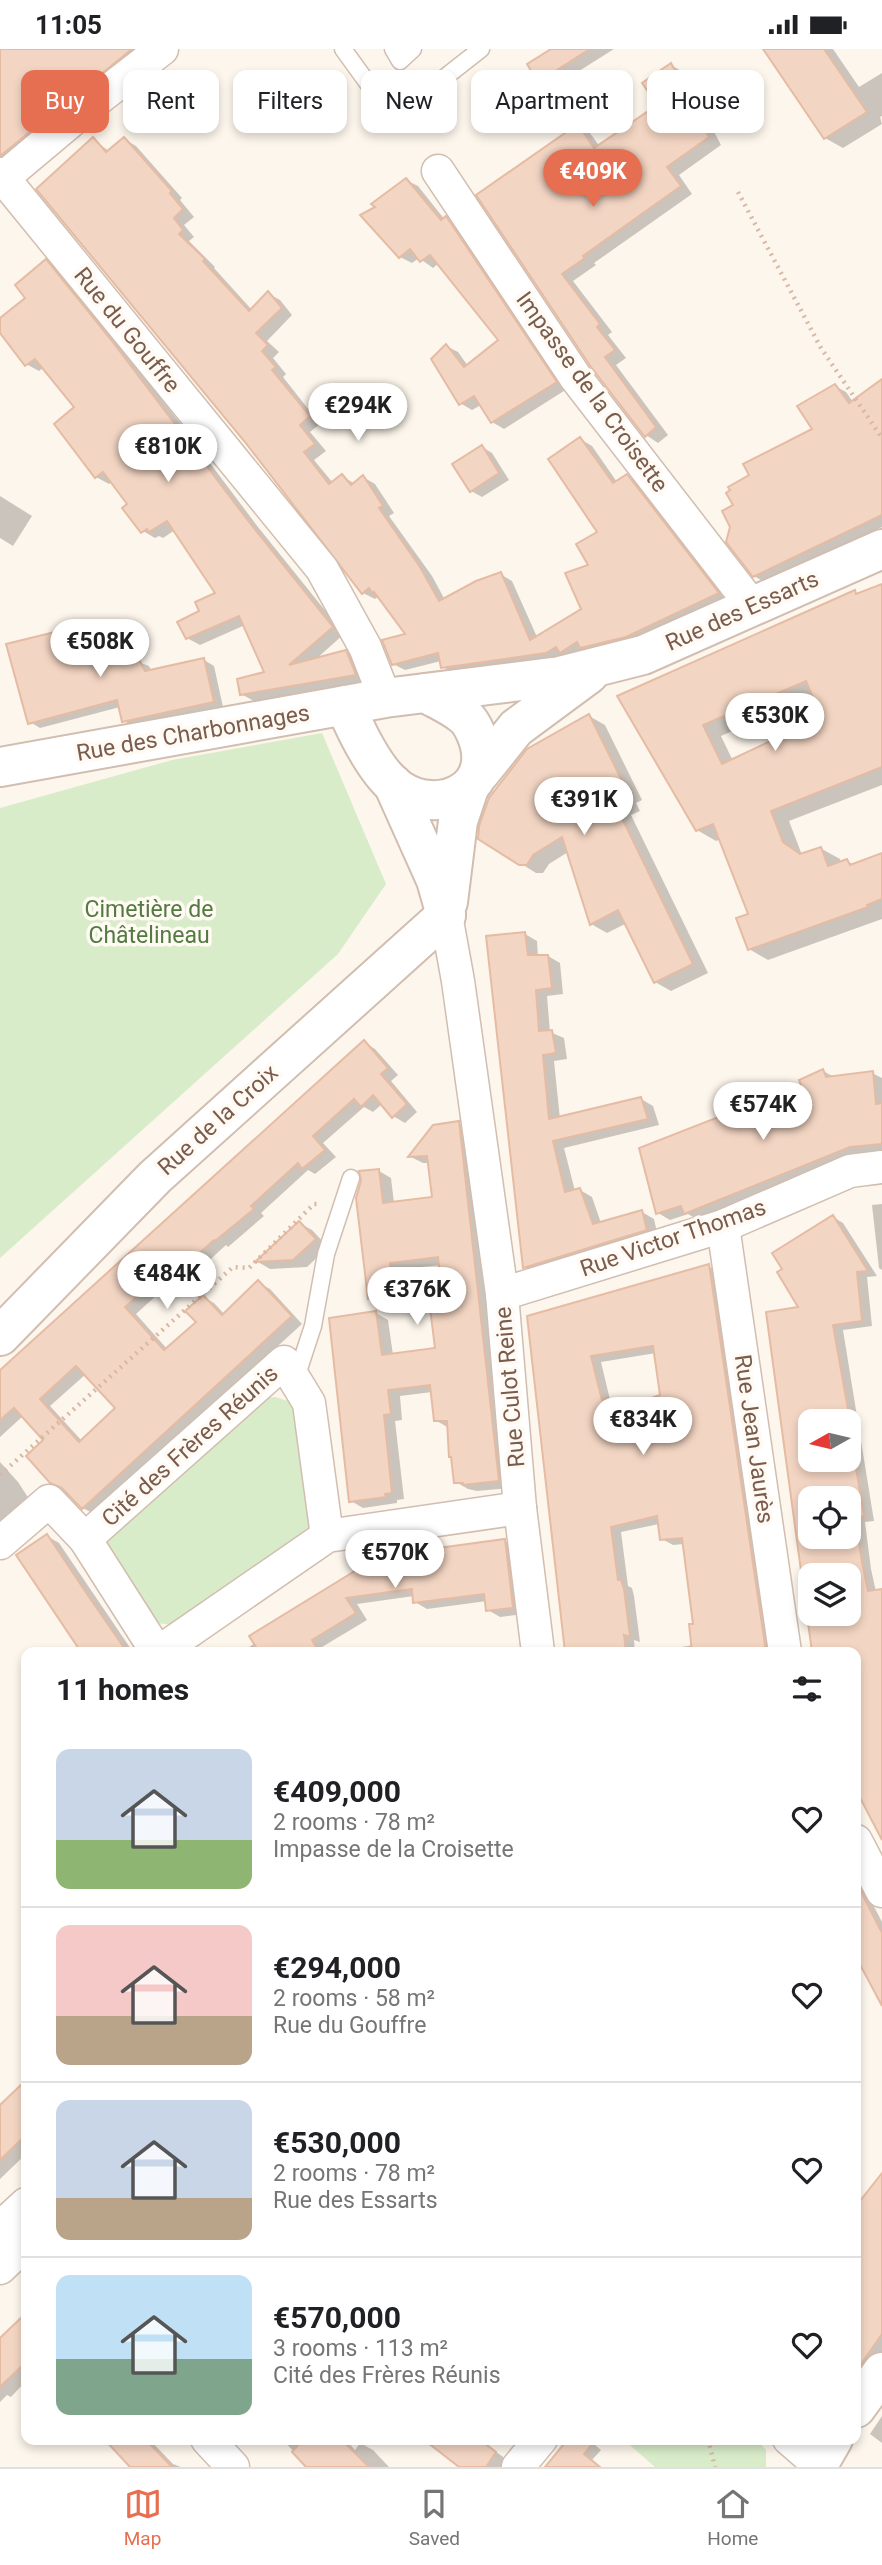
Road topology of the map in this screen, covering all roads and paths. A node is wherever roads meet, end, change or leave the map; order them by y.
1 (162, 49) edge
2 (343, 49) edge
3 (393, 49) edge
4 (413, 49) edge
5 (481, 49) edge
6 (438, 171) dead end
7 (2, 176) edge
8 (738, 192) dead end
9 (882, 438) edge
10 (882, 549) edge
11 (753, 607) junction
12 (599, 666) junction
13 (426, 693) junction
14 (385, 698) junction
15 (345, 705) junction
16 (0, 767) edge
17 (474, 780) junction
18 (393, 784) junction
19 (446, 915) junction
20 (882, 1167) edge
21 (351, 1178) dead end
22 (342, 1204) junction
23 (723, 1226) junction
24 (502, 1294) junction
25 (0, 1335) edge
26 (295, 1381) junction
27 (0, 1475) edge
28 (520, 1508) junction
29 (327, 1535) junction
30 (85, 1539) junction
31 (0, 1543) edge
32 (155, 1647) edge
33 (165, 1647) edge
34 (537, 1647) edge
35 (784, 1647) edge
36 (861, 1851) edge
37 (882, 1891) edge
38 (21, 2209) edge
39 (21, 2245) edge
40 (21, 2250) edge
41 (0, 2268) edge
42 (882, 2372) edge
43 (861, 2401) edge
44 (213, 2445) edge
45 (536, 2445) edge
46 (710, 2445) edge
47 (800, 2445) edge
48 (823, 2457) edge
49 (233, 2467) edge
50 (518, 2467) edge
51 (715, 2467) edge

1 - 7 street
2 - 5 lane
3 - 4 lane
6 - 11 street, Impasse de la Croisette
7 - 14 street, Rue du Gouffre
8 - 9 path
10 - 11 street, Rue des Essarts
11 - 12 street, Rue des Essarts
12 - 13 street, Rue des Essarts
12 - 17 street
13 - 14 street
13 - 17 street
14 - 15 street, Rue des Charbonnages
15 - 16 street, Rue des Charbonnages
15 - 18 street
17 - 18 street
17 - 19 street
18 - 19 street
19 - 24 street, Rue Culot Reine
19 - 25 street, Rue de la Croix
20 - 23 street, Rue Victor Thomas
21 - 22 lane
22 - 26 lane
22 - 27 path
23 - 24 street, Rue Victor Thomas
23 - 35 street, Rue Jean Jaurès
24 - 28 street, Rue Culot Reine
26 - 29 street, Cité des Frères Réunis
26 - 30 street, Cité des Frères Réunis
28 - 29 street, Cité des Frères Réunis
28 - 34 street, Rue Culot Reine
29 - 33 street, Cité des Frères Réunis
30 - 31 street, Cité des Frères Réunis
30 - 32 street, Cité des Frères Réunis
36 - 37 street
38 - 39 street
40 - 41 street
42 - 43 street
44 - 49 street
45 - 50 street
46 - 51 path
47 - 48 street

